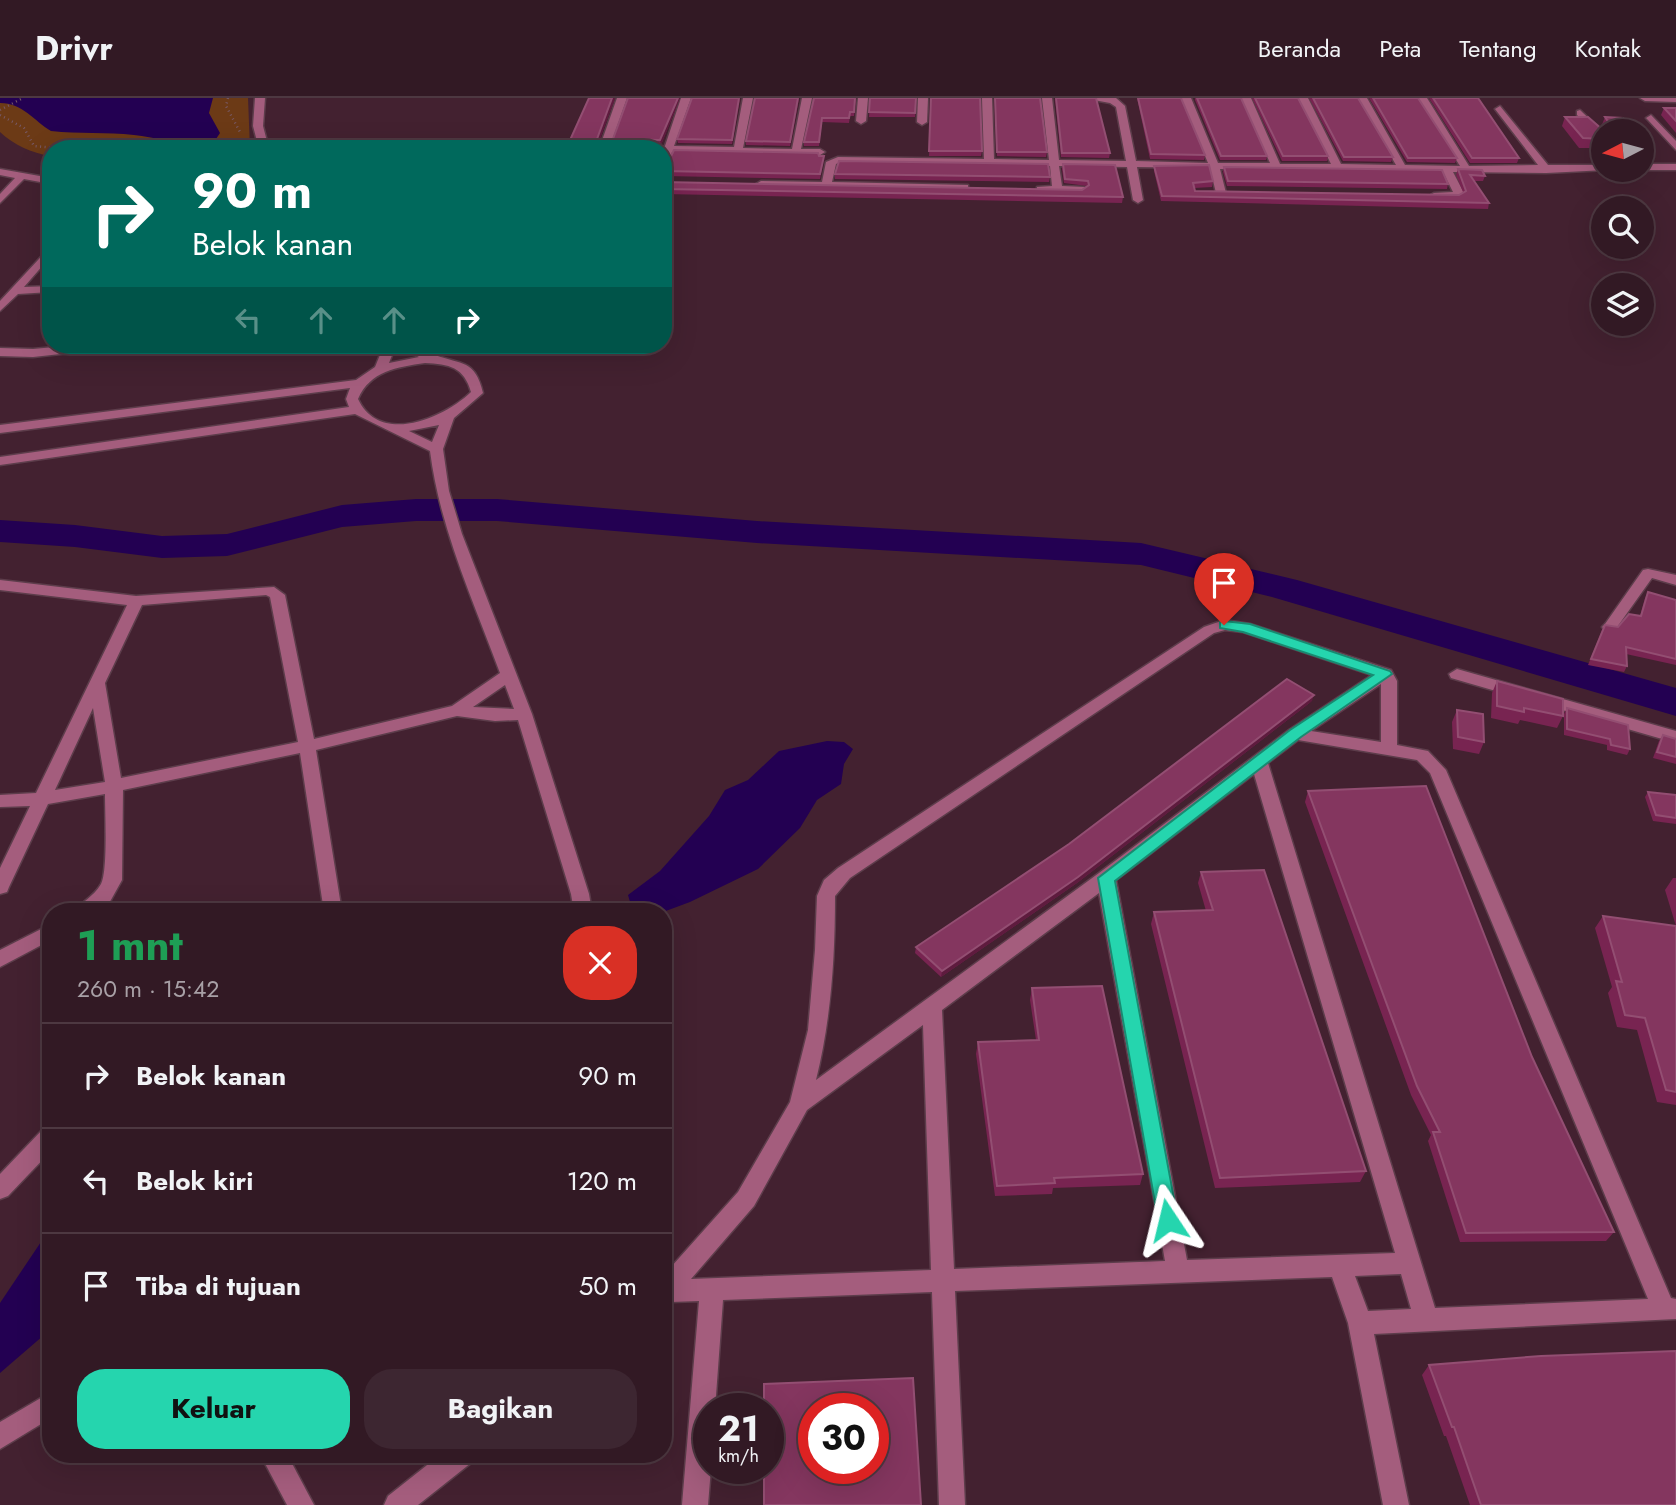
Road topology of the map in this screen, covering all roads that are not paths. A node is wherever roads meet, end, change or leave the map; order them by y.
1 (260, 98) edge
2 (622, 98) edge
3 (686, 98) edge
4 (748, 98) edge
5 (807, 98) edge
6 (863, 98) edge
7 (923, 98) edge
8 (987, 98) edge
9 (1047, 98) edge
10 (1088, 98) edge
11 (1186, 98) edge
12 (1246, 98) edge
13 (1303, 98) edge
14 (1362, 98) edge
15 (1422, 98) edge
16 (1645, 98) edge
17 (1676, 99) edge
18 (1500, 110) dead end
19 (1580, 113) dead end
20 (1651, 118) dead end
21 (861, 121) dead end
22 (922, 122) dead end
23 (1591, 125) edge
24 (262, 140) edge
25 (607, 140) edge
26 (670, 140) edge
27 (1676, 147) edge
28 (672, 149) edge
29 (738, 150) junction
30 (796, 152) junction
31 (820, 152) edge
32 (989, 161) junction
33 (1053, 162) junction
34 (1132, 163) junction
35 (1214, 165) junction
36 (1276, 166) junction
37 (1337, 166) junction
38 (1654, 167) edge
39 (1676, 167) edge
40 (1402, 168) junction
41 (1591, 168) edge
42 (1446, 169) junction
43 (1467, 170) junction
44 (1546, 170) junction
45 (0, 172) edge
46 (22, 176) junction
47 (42, 179) edge
48 (745, 184) edge
49 (826, 185) junction
50 (975, 188) edge
51 (1030, 189) edge
52 (1057, 189) junction
53 (1081, 189) edge
54 (1235, 193) edge
55 (1423, 196) edge
56 (0, 200) edge
57 (1138, 200) dead end
58 (42, 259) edge
59 (42, 290) edge
60 (15, 291) junction
61 (0, 309) edge
62 (42, 349) edge
63 (0, 352) edge
64 (387, 354) edge
65 (423, 354) edge
66 (432, 358) junction
67 (380, 371) junction
68 (359, 383) junction
69 (358, 410) junction
70 (448, 419) junction
71 (392, 428) junction
72 (0, 429) edge
73 (436, 449) junction
74 (0, 461) edge
75 (1676, 580) edge
76 (0, 585) edge
77 (136, 601) junction
78 (1610, 627) edge
79 (510, 674) junction
80 (1385, 674) junction
81 (1457, 674) dead end
82 (97, 681) junction
83 (457, 710) junction
84 (524, 714) junction
85 (1296, 734) junction
86 (1676, 737) edge
87 (307, 747) junction
88 (1389, 750) junction
89 (1260, 764) junction
90 (114, 786) junction
91 (42, 799) junction
92 (0, 801) edge
93 (1106, 878) junction
94 (0, 887) edge
95 (98, 903) edge
96 (332, 903) edge
97 (582, 903) edge
98 (42, 935) edge
99 (0, 959) edge
100 (932, 1006) junction
101 (800, 1104) junction
102 (42, 1145) edge
103 (0, 1189) edge
104 (1409, 1263) junction
105 (1340, 1267) junction
106 (1178, 1272) junction
107 (942, 1281) junction
108 (672, 1285) edge
109 (712, 1289) junction
110 (672, 1292) edge
111 (1670, 1308) edge
112 (1426, 1318) junction
113 (1360, 1323) junction
114 (42, 1410) edge
115 (0, 1436) edge
116 (278, 1463) edge
117 (453, 1463) edge
118 (424, 1493) edge
119 (301, 1505) edge
120 (397, 1505) edge
121 (695, 1505) edge
122 (952, 1505) edge
123 (1396, 1505) edge

1 - 24 street
2 - 25 street
3 - 26 street
4 - 29 street
5 - 30 street
6 - 21 street
7 - 22 street
8 - 32 street
9 - 33 street
10 - 34 street
11 - 35 street
12 - 36 street
13 - 37 street
14 - 40 street
15 - 43 street
16 - 17 street
18 - 44 street
19 - 23 street
20 - 27 street
28 - 29 street
29 - 30 street
30 - 31 street
32 - 33 street
32 - 49 street
33 - 34 street
33 - 52 street
34 - 35 street
34 - 57 street
35 - 36 street
35 - 54 street
36 - 37 street
37 - 40 street
38 - 39 street
40 - 42 street
41 - 44 street
42 - 43 street
42 - 55 street
43 - 44 street
45 - 46 street
46 - 47 street
46 - 56 street
48 - 49 street
49 - 50 street
51 - 52 street
52 - 53 street
58 - 60 street
59 - 60 street
60 - 61 street
62 - 63 street
64 - 67 street
65 - 66 street
66 - 67 street
66 - 70 street
67 - 68 street
68 - 69 street
68 - 72 street
69 - 71 street
69 - 74 street
70 - 71 street
70 - 73 street
71 - 73 street
73 - 79 street
75 - 78 street
76 - 77 street
77 - 82 street
77 - 87 street
79 - 83 street
79 - 84 street
80 - 85 street
80 - 88 street
80 - 101 street
81 - 86 street
82 - 90 street
82 - 91 street
83 - 84 street
83 - 87 street
84 - 97 street
85 - 88 street
85 - 89 street
87 - 90 street
87 - 96 street
88 - 111 street
89 - 93 street
89 - 104 street
90 - 91 street
90 - 95 street
91 - 92 street
91 - 94 street
93 - 100 street
93 - 106 street
98 - 99 street
100 - 101 street
100 - 107 street
101 - 108 street
102 - 103 street
104 - 105 street
104 - 112 street
105 - 106 street
105 - 113 street
106 - 107 street
107 - 109 street
107 - 122 street
109 - 110 street
109 - 121 street
111 - 112 street
112 - 113 street
113 - 123 street
114 - 115 street
116 - 119 street
117 - 118 street
118 - 120 street

